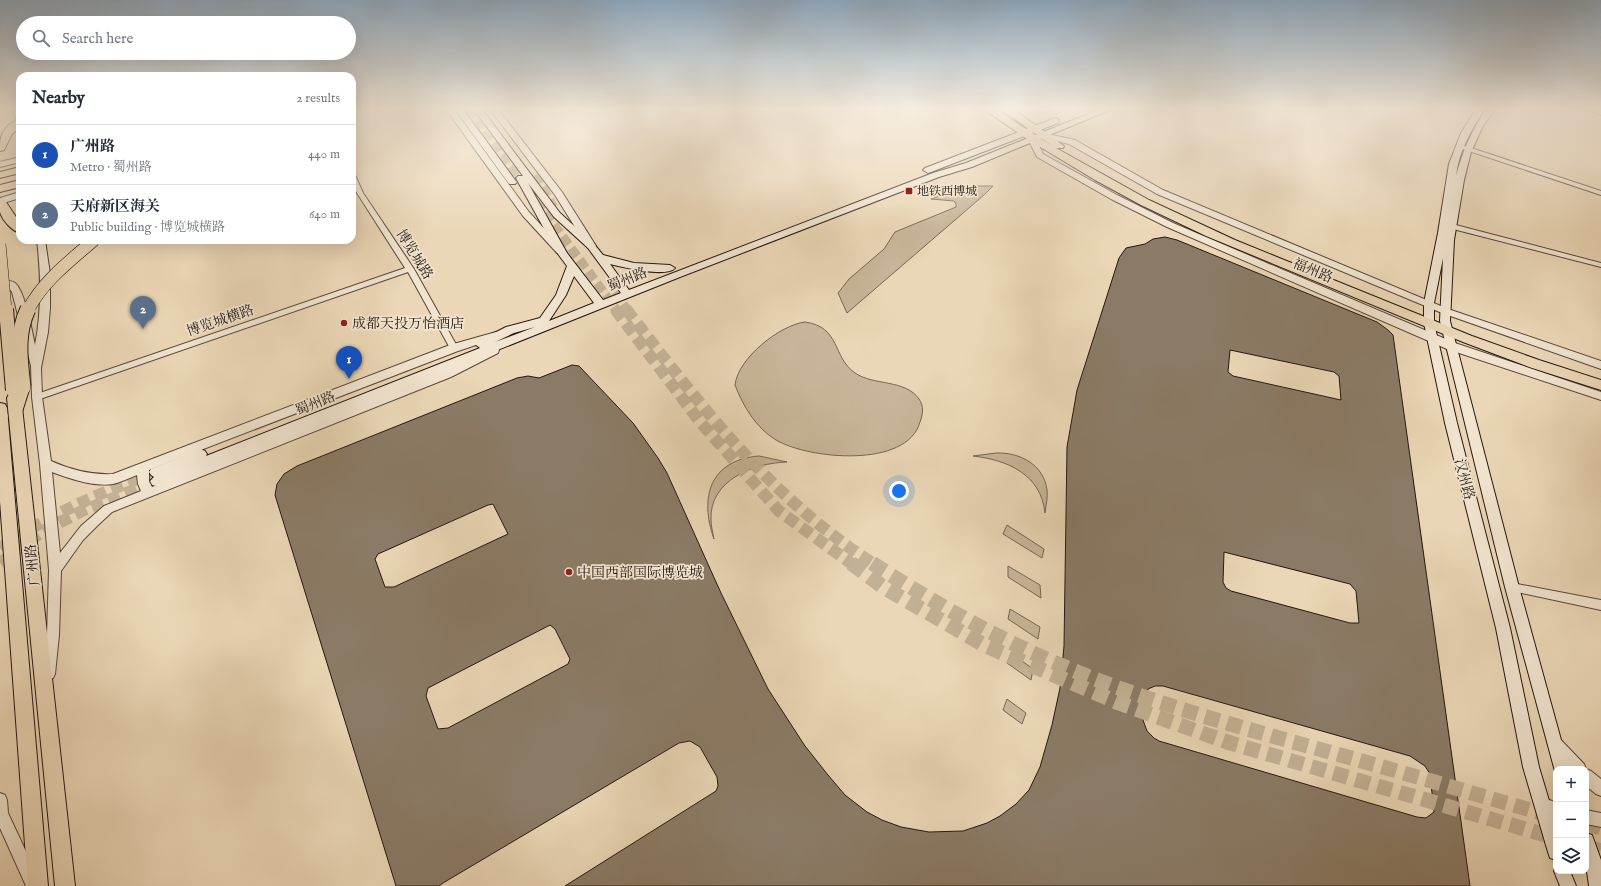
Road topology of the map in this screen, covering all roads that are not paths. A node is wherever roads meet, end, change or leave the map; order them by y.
1 (479, 149) edge
2 (488, 149) edge
3 (499, 149) edge
4 (508, 149) edge
5 (515, 149) edge
6 (525, 149) edge
7 (992, 149) edge
8 (1002, 149) edge
9 (1039, 149) edge
10 (1057, 149) edge
11 (1085, 149) edge
12 (1462, 149) edge
13 (1463, 149) edge
14 (1470, 149) edge
15 (16, 162) edge
16 (16, 170) edge
17 (1, 172) edge
18 (535, 175) tunnel mouth
19 (512, 182) dead end
20 (356, 184) edge
21 (16, 185) edge
22 (3, 188) edge
23 (1601, 192) edge
24 (16, 196) edge
25 (0, 201) edge
26 (16, 226) edge
27 (1452, 226) junction
28 (0, 244) edge
29 (41, 244) edge
30 (90, 244) edge
31 (591, 246) junction
32 (563, 254) junction
33 (598, 257) junction
34 (1601, 265) edge
35 (572, 266) junction
36 (670, 268) junction
37 (410, 269) junction
38 (0, 284) edge
39 (625, 291) junction
40 (598, 302) junction
41 (1429, 314) junction
42 (543, 321) junction
43 (1445, 321) junction
44 (514, 334) junction
45 (1432, 337) junction
46 (1451, 346) junction
47 (454, 348) junction
48 (1601, 365) edge
49 (36, 368) junction
50 (1601, 376) edge
51 (1601, 385) edge
52 (18, 388) junction
53 (1601, 396) edge
54 (37, 397) junction
55 (4, 412) edge
56 (46, 464) junction
57 (152, 473) junction
58 (150, 492) junction
59 (55, 570) junction
60 (1512, 587) junction
61 (1601, 605) edge
62 (45, 693) junction
63 (1555, 744) junction
64 (1560, 766) edge
65 (1576, 766) edge
66 (1589, 779) edge
67 (1601, 789) edge
68 (0, 800) edge
69 (1542, 805) junction
70 (1553, 808) edge
71 (1589, 818) edge
72 (1601, 820) edge
73 (1553, 842) edge
74 (1589, 852) edge
75 (1594, 869) edge
76 (1563, 874) edge
77 (34, 886) edge
78 (38, 886) edge
79 (65, 886) edge
80 (1568, 886) edge
81 (1597, 886) edge

1 - 32 street
2 - 19 main road
3 - 32 main road
4 - 31 main road
5 - 18 main road
6 - 31 street
7 - 36 main road, 蜀州路
8 - 39 main road, 蜀州路
9 - 45 street, 福州路
10 - 41 main road, 福州路
11 - 41 street, 福州路
12 - 41 main road, 汉州路
13 - 27 main road, 汉州路
14 - 23 street
15 - 17 street
16 - 17 highway
20 - 37 street, 博览城路
21 - 22 highway
24 - 25 street
25 - 26 highway
27 - 34 street
27 - 43 main road, 汉州路
28 - 52 main road, bridge
29 - 49 street
30 - 52 highway, bridge
31 - 33 main road
32 - 35 main road
33 - 36 main road
33 - 39 main road
35 - 40 main road
35 - 42 main road
36 - 39 main road, 蜀州路
37 - 47 street, 博览城路
37 - 54 street, 博览城横路
38 - 49 street
39 - 40 main road, 蜀州路
40 - 42 main road, 蜀州路
40 - 44 main road, 蜀州路
41 - 43 main road, 福州路
41 - 43 street, 福州路
41 - 45 main road, 汉州路
42 - 44 main road, 蜀州路
43 - 46 main road, 汉州路
43 - 48 street, 福州路
43 - 50 main road, 福州路
43 - 51 main road, 福州路
44 - 47 street
44 - 57 main road, 蜀州路
44 - 58 street
45 - 46 street, 福州路
45 - 69 main road, 汉州路
46 - 53 street, 福州路
46 - 60 main road, 汉州路
47 - 57 street
49 - 54 street
52 - 55 highway
54 - 56 street
55 - 62 main road, 广州路
55 - 78 main road, 广州路
56 - 57 street
56 - 59 street
57 - 58 street
58 - 59 street
59 - 62 street
60 - 61 street
60 - 63 main road, 汉州路
62 - 79 main road, 广州路
63 - 64 main road, 汉州路
63 - 65 street
66 - 67 street
68 - 77 street
69 - 70 street
69 - 73 main road, 汉州路
71 - 72 street
74 - 75 main road
75 - 81 main road
76 - 80 main road

